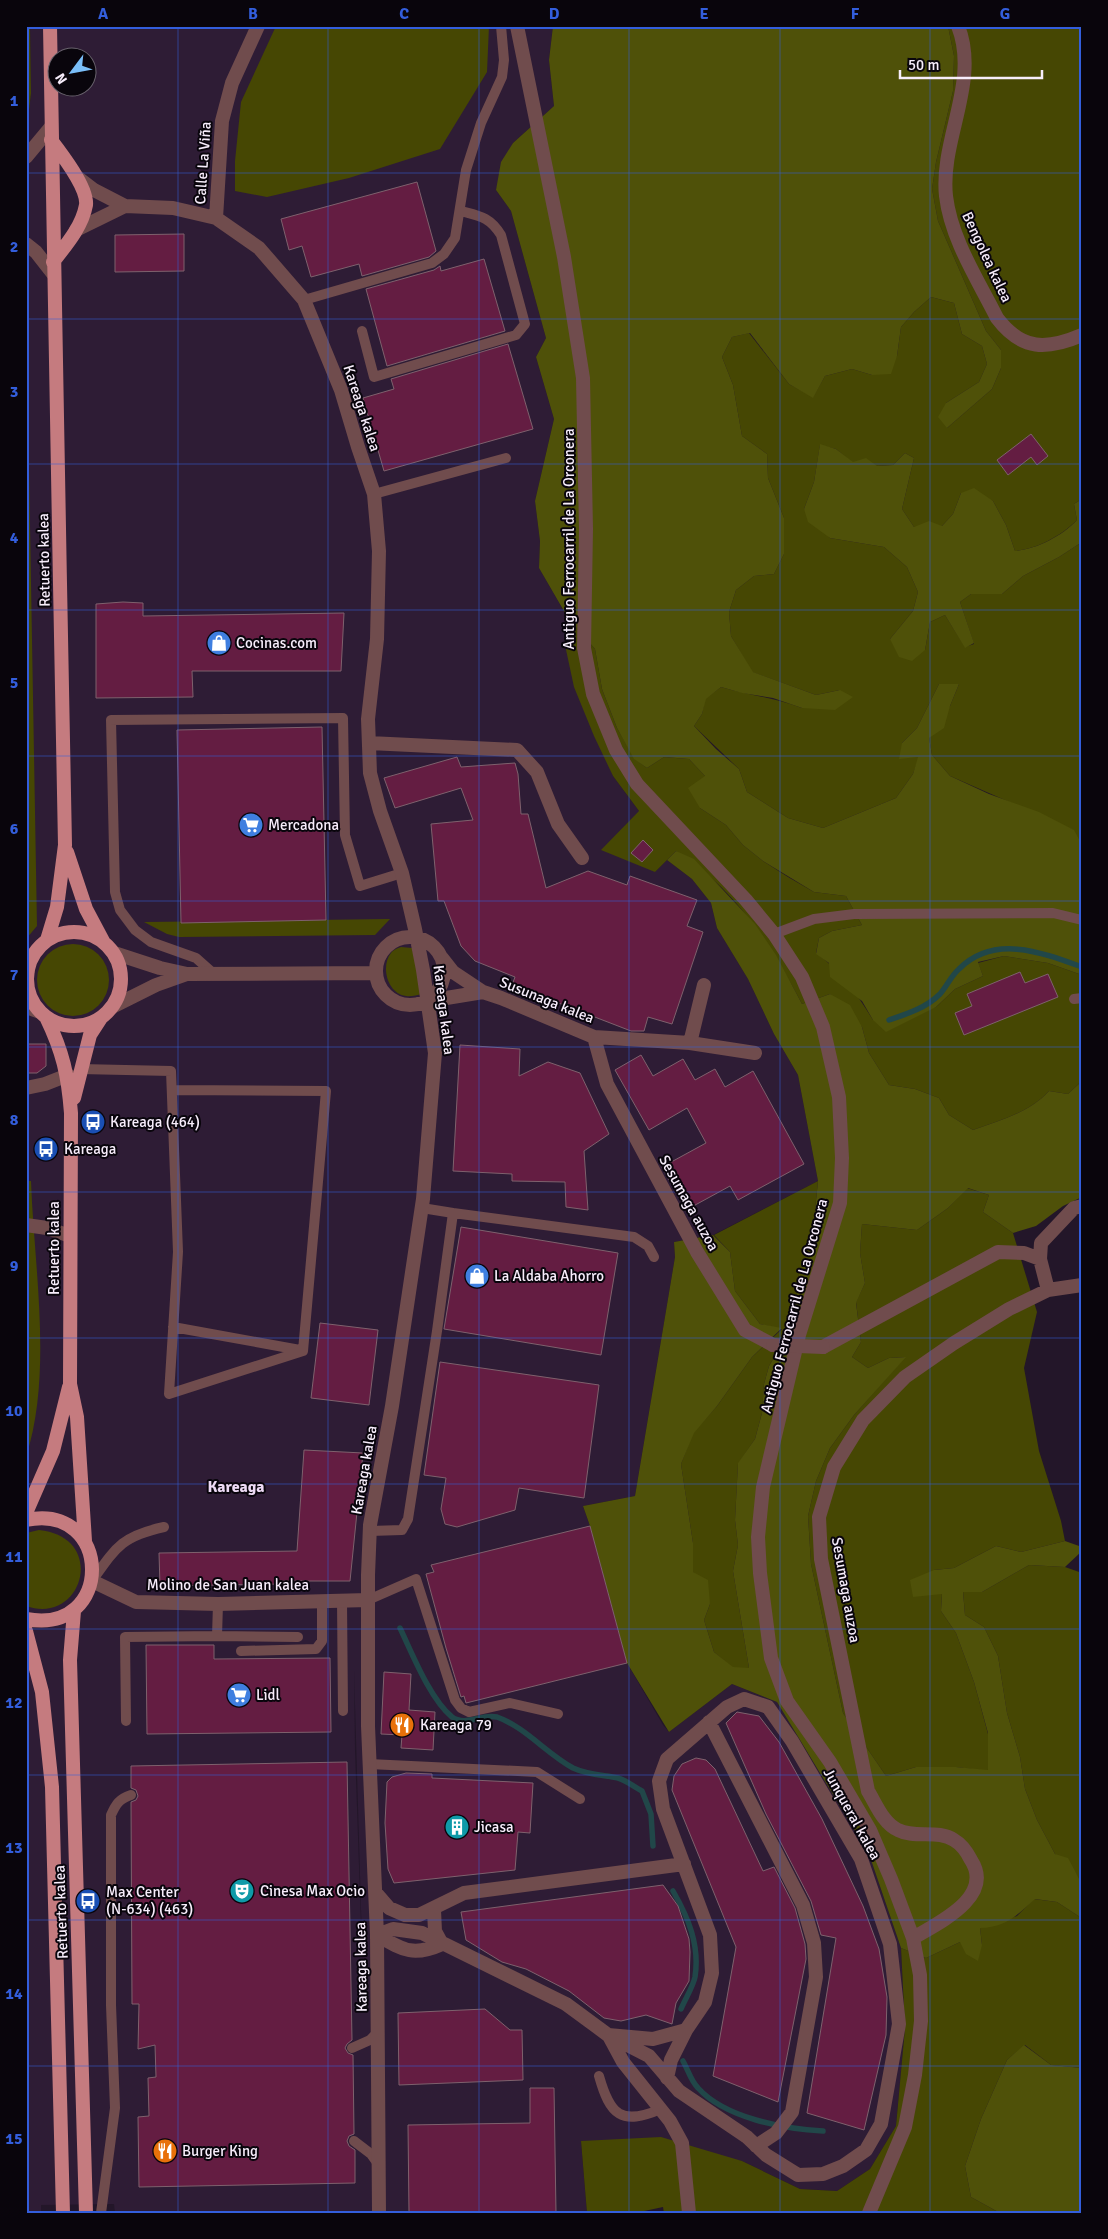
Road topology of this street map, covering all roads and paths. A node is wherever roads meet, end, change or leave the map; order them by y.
1 (50, 26) edge
2 (258, 26) edge
3 (501, 26) edge
4 (517, 26) edge
5 (958, 26) edge
6 (51, 134) junction
7 (26, 157) edge
8 (77, 177) junction
9 (124, 206) junction
10 (460, 211) junction
11 (216, 218) junction
12 (76, 230) junction
13 (26, 244) edge
14 (53, 269) junction
15 (304, 300) junction
16 (362, 331) dead end
17 (1082, 335) edge
18 (506, 458) dead end
19 (374, 494) junction
20 (369, 743) junction
21 (65, 845) junction
22 (582, 858) dead end
23 (402, 873) junction
24 (1082, 920) edge
25 (774, 934) junction
26 (417, 937) junction
27 (47, 940) junction
28 (103, 941) junction
29 (114, 953) junction
30 (441, 957) junction
31 (27, 970) edge
32 (375, 973) junction
33 (187, 974) junction
34 (214, 974) junction
35 (704, 985) dead end
36 (482, 992) junction
37 (428, 1001) junction
38 (112, 1007) junction
39 (37, 1012) edge
40 (101, 1018) junction
41 (594, 1037) junction
42 (690, 1043) junction
43 (755, 1053) dead end
44 (74, 1072) junction
45 (26, 1088) edge
46 (172, 1090) junction
47 (1082, 1206) edge
48 (422, 1208) junction
49 (453, 1213) junction
50 (26, 1225) edge
51 (70, 1236) junction
52 (654, 1257) dead end
53 (1040, 1259) junction
54 (1082, 1285) edge
55 (1048, 1290) junction
56 (173, 1327) junction
57 (303, 1351) junction
58 (70, 1384) junction
59 (26, 1513) edge
60 (26, 1520) edge
61 (164, 1527) dead end
62 (370, 1532) junction
63 (85, 1541) junction
64 (92, 1581) junction
65 (342, 1600) junction
66 (368, 1600) junction
67 (322, 1601) junction
68 (218, 1604) junction
69 (74, 1611) junction
70 (26, 1620) edge
71 (26, 1631) edge
72 (217, 1636) junction
73 (298, 1637) dead end
74 (241, 1651) dead end
75 (343, 1711) dead end
76 (558, 1714) dead end
77 (126, 1721) dead end
78 (709, 1722) junction
79 (369, 1764) junction
80 (131, 1794) dead end
81 (580, 1799) dead end
82 (883, 1817) junction
83 (870, 1830) junction
84 (684, 1864) junction
85 (376, 1893) junction
86 (434, 1910) junction
87 (377, 1935) junction
88 (913, 1938) junction
89 (442, 1944) junction
90 (686, 2030) junction
91 (378, 2032) junction
92 (608, 2035) junction
93 (352, 2048) dead end
94 (600, 2076) dead end
95 (668, 2078) junction
96 (661, 2109) junction
97 (354, 2141) dead end
98 (756, 2146) junction
99 (379, 2166) junction
100 (63, 2213) edge
101 (86, 2213) edge
102 (101, 2213) edge
103 (379, 2213) edge
104 (689, 2213) edge
105 (869, 2213) edge

1 - 6 main road, Retuerto kalea
2 - 11 street, Calle La Viña
3 - 10 lane
4 - 25 street, Antiguo Ferrocarril de La Orconera
5 - 17 street, Bengolea kalea
6 - 7 street
6 - 8 main road
6 - 14 main road, Retuerto kalea
8 - 9 street, Kareaga kalea
8 - 12 main road
9 - 11 street, Kareaga kalea
9 - 12 street, Kareaga kalea
10 - 15 lane
10 - 16 lane
11 - 15 street, Kareaga kalea
12 - 14 main road
13 - 14 street
14 - 21 main road, Retuerto kalea
15 - 19 street, Kareaga kalea
18 - 19 lane
19 - 20 street, Kareaga kalea
20 - 22 street
20 - 23 street, Kareaga kalea
21 - 27 main road, Retuerto kalea
21 - 28 main road, Retuerto kalea
23 - 26 street, Kareaga kalea
23 - 34 lane
24 - 25 lane
25 - 83 street, Antiguo Ferrocarril de La Orconera
26 - 30 street
26 - 32 street
26 - 37 street, Kareaga kalea
27 - 28 main road
27 - 31 main road
28 - 29 main road
29 - 33 street
29 - 38 main road
30 - 36 street
30 - 37 street
31 - 39 main road
32 - 34 street
32 - 37 street
33 - 34 street
33 - 38 street
35 - 42 street
36 - 37 street
36 - 41 street, Susunaga kalea
37 - 48 street, Kareaga kalea
38 - 40 main road
39 - 40 main road
39 - 44 main road, Retuerto kalea
40 - 44 main road, Retuerto kalea
41 - 42 street, Susunaga kalea
41 - 53 street, Sesumaga auzoa, bridge
42 - 43 street, Susunaga kalea
44 - 45 street
44 - 46 lane
44 - 51 main road, Retuerto kalea
46 - 56 lane
46 - 57 lane
47 - 53 street
48 - 49 lane
48 - 62 street, Kareaga kalea
49 - 52 lane
49 - 62 lane
50 - 51 street
51 - 58 main road, Retuerto kalea
53 - 55 street
54 - 55 street, Sesumaga auzoa
55 - 82 street, Sesumaga auzoa
56 - 57 lane
56 - 57 lane
58 - 59 main road
58 - 63 main road
60 - 63 main road
61 - 64 lane
62 - 66 street, Kareaga kalea
63 - 64 main road
64 - 68 street, Molino de San Juan kalea
64 - 69 main road
65 - 66 street, Molino de San Juan kalea
65 - 67 street, Molino de San Juan kalea
65 - 75 lane
66 - 76 lane
66 - 79 street, Kareaga kalea
67 - 68 street, Molino de San Juan kalea
67 - 74 lane
68 - 72 lane
69 - 70 main road
69 - 101 main road, Retuerto kalea
71 - 100 main road, Retuerto kalea
72 - 73 lane
72 - 77 lane
78 - 84 street, Junqueral kalea
78 - 98 street
78 - 98 street, Junqueral kalea
79 - 81 lane
79 - 85 street, Kareaga kalea
80 - 102 lane
82 - 83 street
82 - 88 street, Sesumaga auzoa
83 - 88 street, Antiguo Ferrocarril de La Orconera
84 - 86 street
84 - 90 street, Junqueral kalea
85 - 86 street
85 - 87 street, Kareaga kalea
86 - 89 street
87 - 89 street
87 - 91 street, Kareaga kalea
88 - 105 street, Antiguo Ferrocarril de La Orconera
89 - 92 street, Junqueral kalea
90 - 92 street
90 - 95 street, Junqueral kalea
91 - 93 lane
91 - 99 street, Kareaga kalea
92 - 95 street, Junqueral kalea
92 - 96 street, Junqueral kalea
94 - 96 lane
95 - 98 street, Junqueral kalea
96 - 104 street, Junqueral kalea
97 - 99 lane
99 - 103 street, Kareaga kalea

